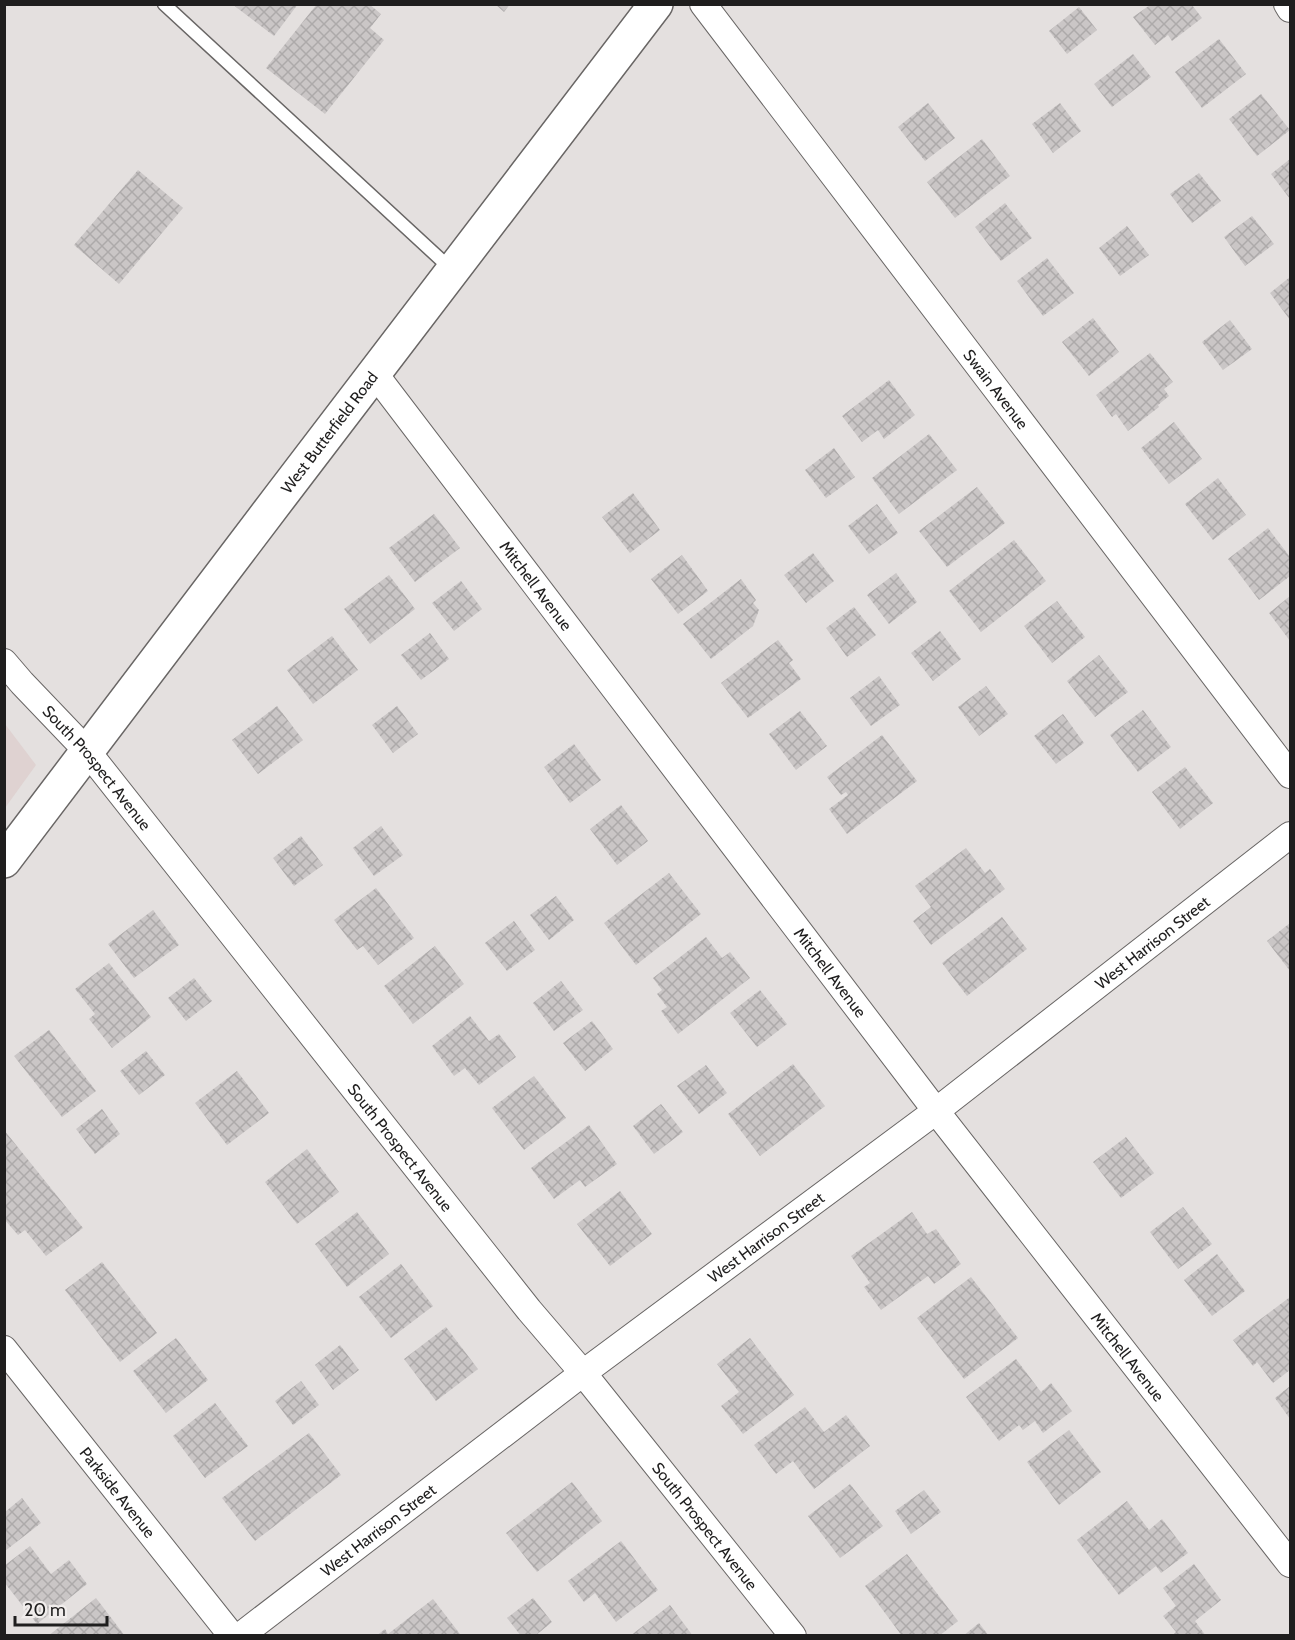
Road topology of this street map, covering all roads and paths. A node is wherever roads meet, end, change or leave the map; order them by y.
1 (164, 4) edge
2 (703, 4) edge
3 (1287, 4) edge
4 (1290, 9) edge
5 (641, 13) edge
6 (452, 270) junction
7 (375, 374) junction
8 (4, 662) edge
9 (87, 751) junction
10 (1290, 776) edge
11 (1290, 835) edge
12 (4, 861) edge
13 (936, 1111) junction
14 (4, 1349) edge
15 (584, 1373) junction
16 (1290, 1564) edge
17 (232, 1635) edge
18 (240, 1635) edge
19 (793, 1635) edge

1 - 6 lane
2 - 10 street, Swain Avenue
3 - 4 street
5 - 6 main road, West Butterfield Road
6 - 7 main road, West Butterfield Road
7 - 9 main road, West Butterfield Road
7 - 13 street, Mitchell Avenue
8 - 9 street, South Prospect Avenue
9 - 12 main road, West Butterfield Road
9 - 15 street, South Prospect Avenue
11 - 13 street, West Harrison Street
13 - 15 street, West Harrison Street
13 - 16 street, Mitchell Avenue
14 - 17 street, Parkside Avenue
15 - 18 street, West Harrison Street
15 - 19 street, South Prospect Avenue

